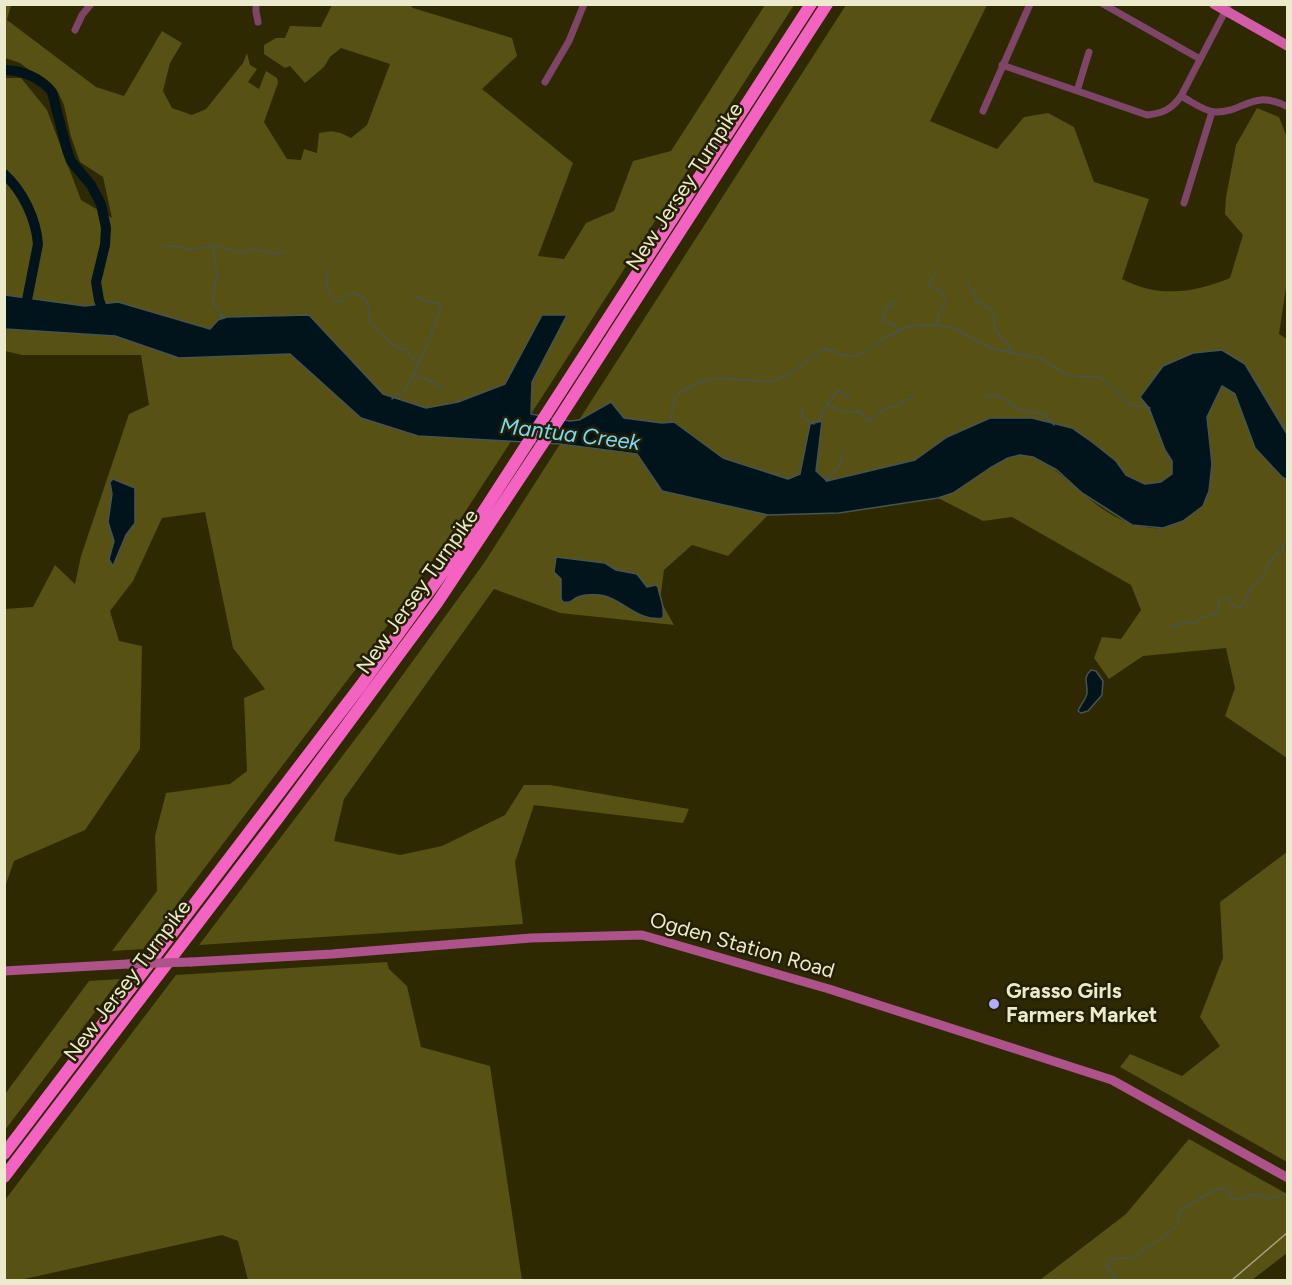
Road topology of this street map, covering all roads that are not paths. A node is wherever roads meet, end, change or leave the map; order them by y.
1 (92, 4) edge
2 (256, 4) edge
3 (584, 4) edge
4 (811, 4) edge
5 (827, 4) edge
6 (1030, 4) edge
7 (1103, 4) edge
8 (1214, 4) edge
9 (1227, 8) edge
10 (258, 22) dead end
11 (75, 30) dead end
12 (1287, 46) edge
13 (1089, 51) dead end
14 (1200, 59) junction
15 (1002, 65) junction
16 (545, 82) dead end
17 (1077, 91) junction
18 (1181, 96) junction
19 (1287, 107) edge
20 (983, 111) dead end
21 (1212, 112) junction
22 (1184, 203) dead end
23 (4, 971) edge
24 (4, 1154) edge
25 (4, 1177) edge
26 (1287, 1178) edge

1 - 11 street
2 - 10 street
3 - 16 street
4 - 24 highway, New Jersey Turnpike
5 - 25 highway, New Jersey Turnpike
6 - 15 street
7 - 14 street
8 - 9 main road
9 - 12 main road
9 - 14 street
13 - 17 street
14 - 18 street
15 - 17 street
15 - 20 street
17 - 18 street
18 - 21 street
19 - 21 street
21 - 22 street
23 - 26 street, Ogden Station Road, bridge

